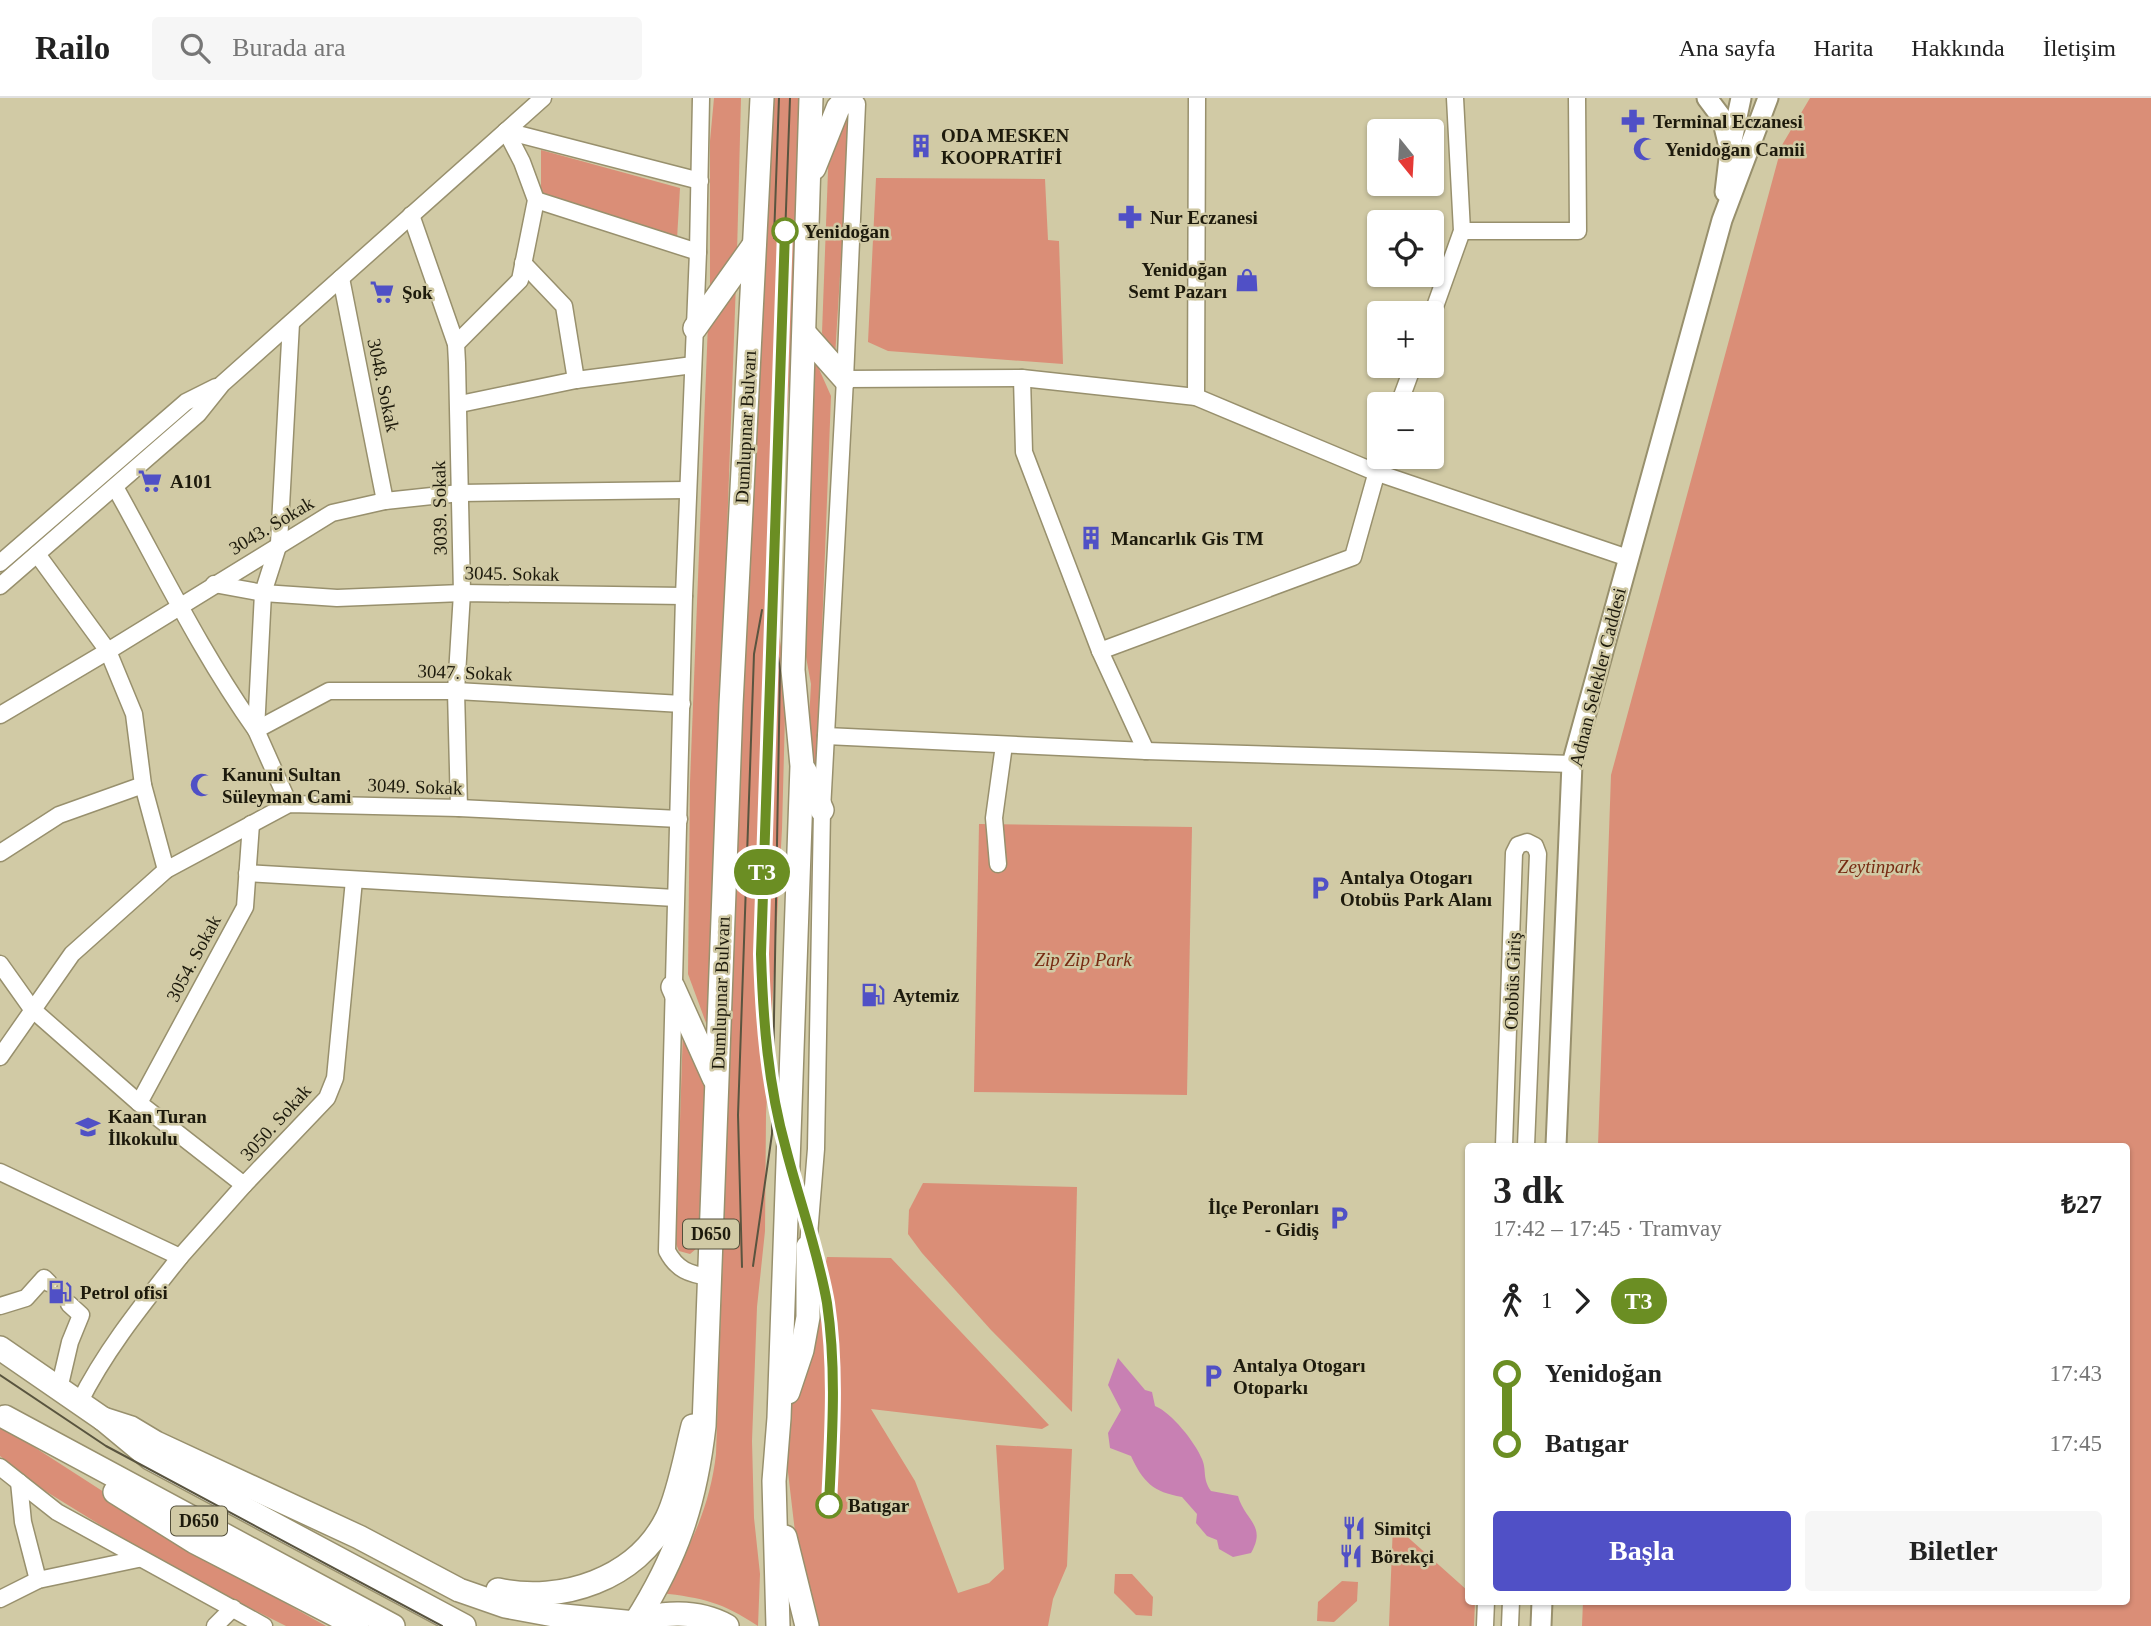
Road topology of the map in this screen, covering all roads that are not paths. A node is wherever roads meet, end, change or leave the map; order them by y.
1 (542, 98) edge
2 (701, 98) edge
3 (762, 98) edge
4 (811, 98) edge
5 (1197, 98) edge
6 (1455, 98) edge
7 (1577, 98) edge
8 (1707, 98) edge
9 (1741, 98) edge
10 (1768, 98) edge
11 (852, 101) edge
12 (506, 131) junction
13 (1730, 150) junction
14 (700, 181) junction
15 (807, 187) junction
16 (536, 200) junction
17 (411, 215) junction
18 (1722, 220) junction
19 (1462, 231) junction
20 (754, 245) junction
21 (698, 252) junction
22 (523, 263) junction
23 (341, 278) junction
24 (1437, 301) edge
25 (291, 323) junction
26 (695, 328) junction
27 (804, 334) junction
28 (456, 344) junction
29 (693, 365) junction
30 (1022, 378) junction
31 (845, 379) junction
32 (576, 380) junction
33 (222, 384) junction
34 (1196, 397) junction
35 (460, 404) junction
36 (1367, 460) edge
37 (1377, 469) edge
38 (1391, 469) edge
39 (115, 487) junction
40 (687, 490) junction
41 (460, 493) junction
42 (385, 501) junction
43 (279, 543) junction
44 (37, 554) junction
45 (1628, 558) junction
46 (0, 563) edge
47 (214, 584) junction
48 (0, 586) edge
49 (263, 593) junction
50 (462, 593) junction
51 (684, 596) junction
52 (179, 608) junction
53 (1100, 651) junction
54 (108, 652) junction
55 (456, 691) junction
56 (682, 704) junction
57 (0, 715) edge
58 (256, 730) junction
59 (826, 736) junction
60 (1004, 745) junction
61 (1146, 751) junction
62 (1572, 764) junction
63 (803, 766) junction
64 (143, 785) junction
65 (289, 804) junction
66 (459, 808) junction
67 (822, 810) junction
68 (679, 819) junction
69 (251, 824) junction
70 (0, 853) edge
71 (999, 864) dead end
72 (166, 870) junction
73 (247, 873) junction
74 (354, 880) junction
75 (675, 898) junction
76 (0, 964) edge
77 (673, 987) junction
78 (32, 1009) junction
79 (0, 1058) edge
80 (716, 1084) junction
81 (139, 1103) junction
82 (1504, 1143) edge
83 (1526, 1143) edge
84 (1556, 1143) edge
85 (0, 1172) edge
86 (244, 1185) junction
87 (808, 1247) joint
88 (180, 1258) junction
89 (709, 1278) junction
90 (49, 1283) dead end
91 (69, 1304) tunnel mouth
92 (0, 1306) edge
93 (0, 1348) edge
94 (704, 1384) junction
95 (59, 1389) junction
96 (79, 1403) junction
97 (3, 1415) edge
98 (779, 1418) junction
99 (103, 1419) junction
100 (0, 1467) edge
101 (774, 1481) junction
102 (19, 1482) junction
103 (138, 1559) junction
104 (414, 1567) junction
105 (38, 1580) junction
106 (0, 1599) edge
107 (1486, 1605) edge
108 (1511, 1605) edge
109 (1542, 1605) edge
110 (233, 1608) junction
111 (633, 1625) edge
112 (215, 1626) edge
113 (264, 1626) edge
114 (357, 1626) edge
115 (393, 1626) edge
116 (464, 1626) edge
117 (727, 1626) edge
118 (778, 1626) edge
119 (807, 1626) edge
120 (1485, 1626) edge
121 (1510, 1626) edge
122 (1541, 1626) edge

1 - 12 street
2 - 14 street
3 - 20 highway, Dumlupınar Bulvarı / D650
4 - 15 highway
5 - 34 street
6 - 19 street
7 - 19 street
8 - 13 main road, Adnan Selekler Caddesi
9 - 13 main road, Adnan Selekler Caddesi
10 - 18 main road, Adnan Selekler Caddesi
11 - 15 highway
11 - 31 street
12 - 14 street
12 - 16 street
12 - 17 street
13 - 18 main road, Adnan Selekler Caddesi
14 - 21 street
15 - 27 highway
16 - 21 street
16 - 22 street
17 - 23 street
17 - 28 street, 3039. Sokak
18 - 45 main road, Adnan Selekler Caddesi
19 - 24 street
20 - 26 highway
20 - 80 highway, Dumlupınar Bulvarı / D650
21 - 26 street
22 - 28 street
22 - 32 street
23 - 25 street
23 - 42 street, 3048. Sokak
25 - 33 street
25 - 43 street
26 - 29 street
27 - 31 highway
27 - 63 highway
28 - 35 street, 3039. Sokak
29 - 32 street
29 - 40 street
30 - 31 street
30 - 34 street
30 - 53 street
31 - 59 street
32 - 35 street
33 - 39 street
33 - 46 street
34 - 36 street
35 - 41 street, 3039. Sokak
37 - 53 street
38 - 45 street
39 - 44 street
39 - 52 street
40 - 41 street, 3043. Sokak
40 - 51 street
41 - 42 street, 3043. Sokak
41 - 50 street, 3039. Sokak
42 - 43 street, 3043. Sokak
43 - 47 street, 3043. Sokak
43 - 49 street
44 - 48 street
44 - 54 street
45 - 62 main road, Adnan Selekler Caddesi
47 - 49 street, 3045. Sokak
47 - 52 street, 3043. Sokak
49 - 50 street, 3045. Sokak
49 - 58 street
50 - 51 street, 3045. Sokak
50 - 55 street, 3039. Sokak
51 - 56 street
52 - 54 street, 3043. Sokak
52 - 58 street
53 - 61 street
54 - 57 street, 3043. Sokak
54 - 64 street
55 - 56 street, 3047. Sokak
55 - 58 street, 3047. Sokak
55 - 66 street, 3039. Sokak
56 - 68 street
58 - 65 street
59 - 60 street
59 - 67 street
60 - 61 street
60 - 71 street
61 - 62 street
62 - 84 main road, Adnan Selekler Caddesi
63 - 67 highway
63 - 98 highway
64 - 70 street
64 - 72 street
65 - 66 street, 3049. Sokak
65 - 69 street, 3049. Sokak
66 - 68 street, 3049. Sokak
67 - 87 street
68 - 75 street
69 - 72 street, 3049. Sokak
69 - 73 street, 3054. Sokak
72 - 78 street, 3049. Sokak
73 - 74 street
73 - 81 street, 3054. Sokak
74 - 75 street
74 - 86 street, 3050. Sokak
75 - 77 street
76 - 78 street, 3050. Sokak
77 - 80 highway
77 - 89 street
78 - 79 street, 3049. Sokak
78 - 81 street, 3050. Sokak
80 - 89 highway, Dumlupınar Bulvarı / D650
81 - 86 street, 3050. Sokak
82 - 83 street, Otobüs Giriş
85 - 88 street
86 - 88 street
87 - 98 highway
88 - 96 street
89 - 94 highway, Dumlupınar Bulvarı / D650
90 - 92 street
91 - 95 street
93 - 95 highway, D650
94 - 104 highway
94 - 111 highway, Dumlupınar Bulvarı / D650
95 - 96 highway, D650
96 - 99 highway, D650
97 - 114 highway
97 - 115 highway, D650
98 - 101 highway
99 - 104 highway
99 - 116 highway, D650
100 - 102 street
101 - 118 highway
101 - 119 highway
102 - 103 street
102 - 105 street
103 - 105 street
103 - 110 street
104 - 111 highway
105 - 106 street
107 - 120 street
108 - 121 street
109 - 122 main road
110 - 112 street
110 - 113 street
111 - 117 highway

